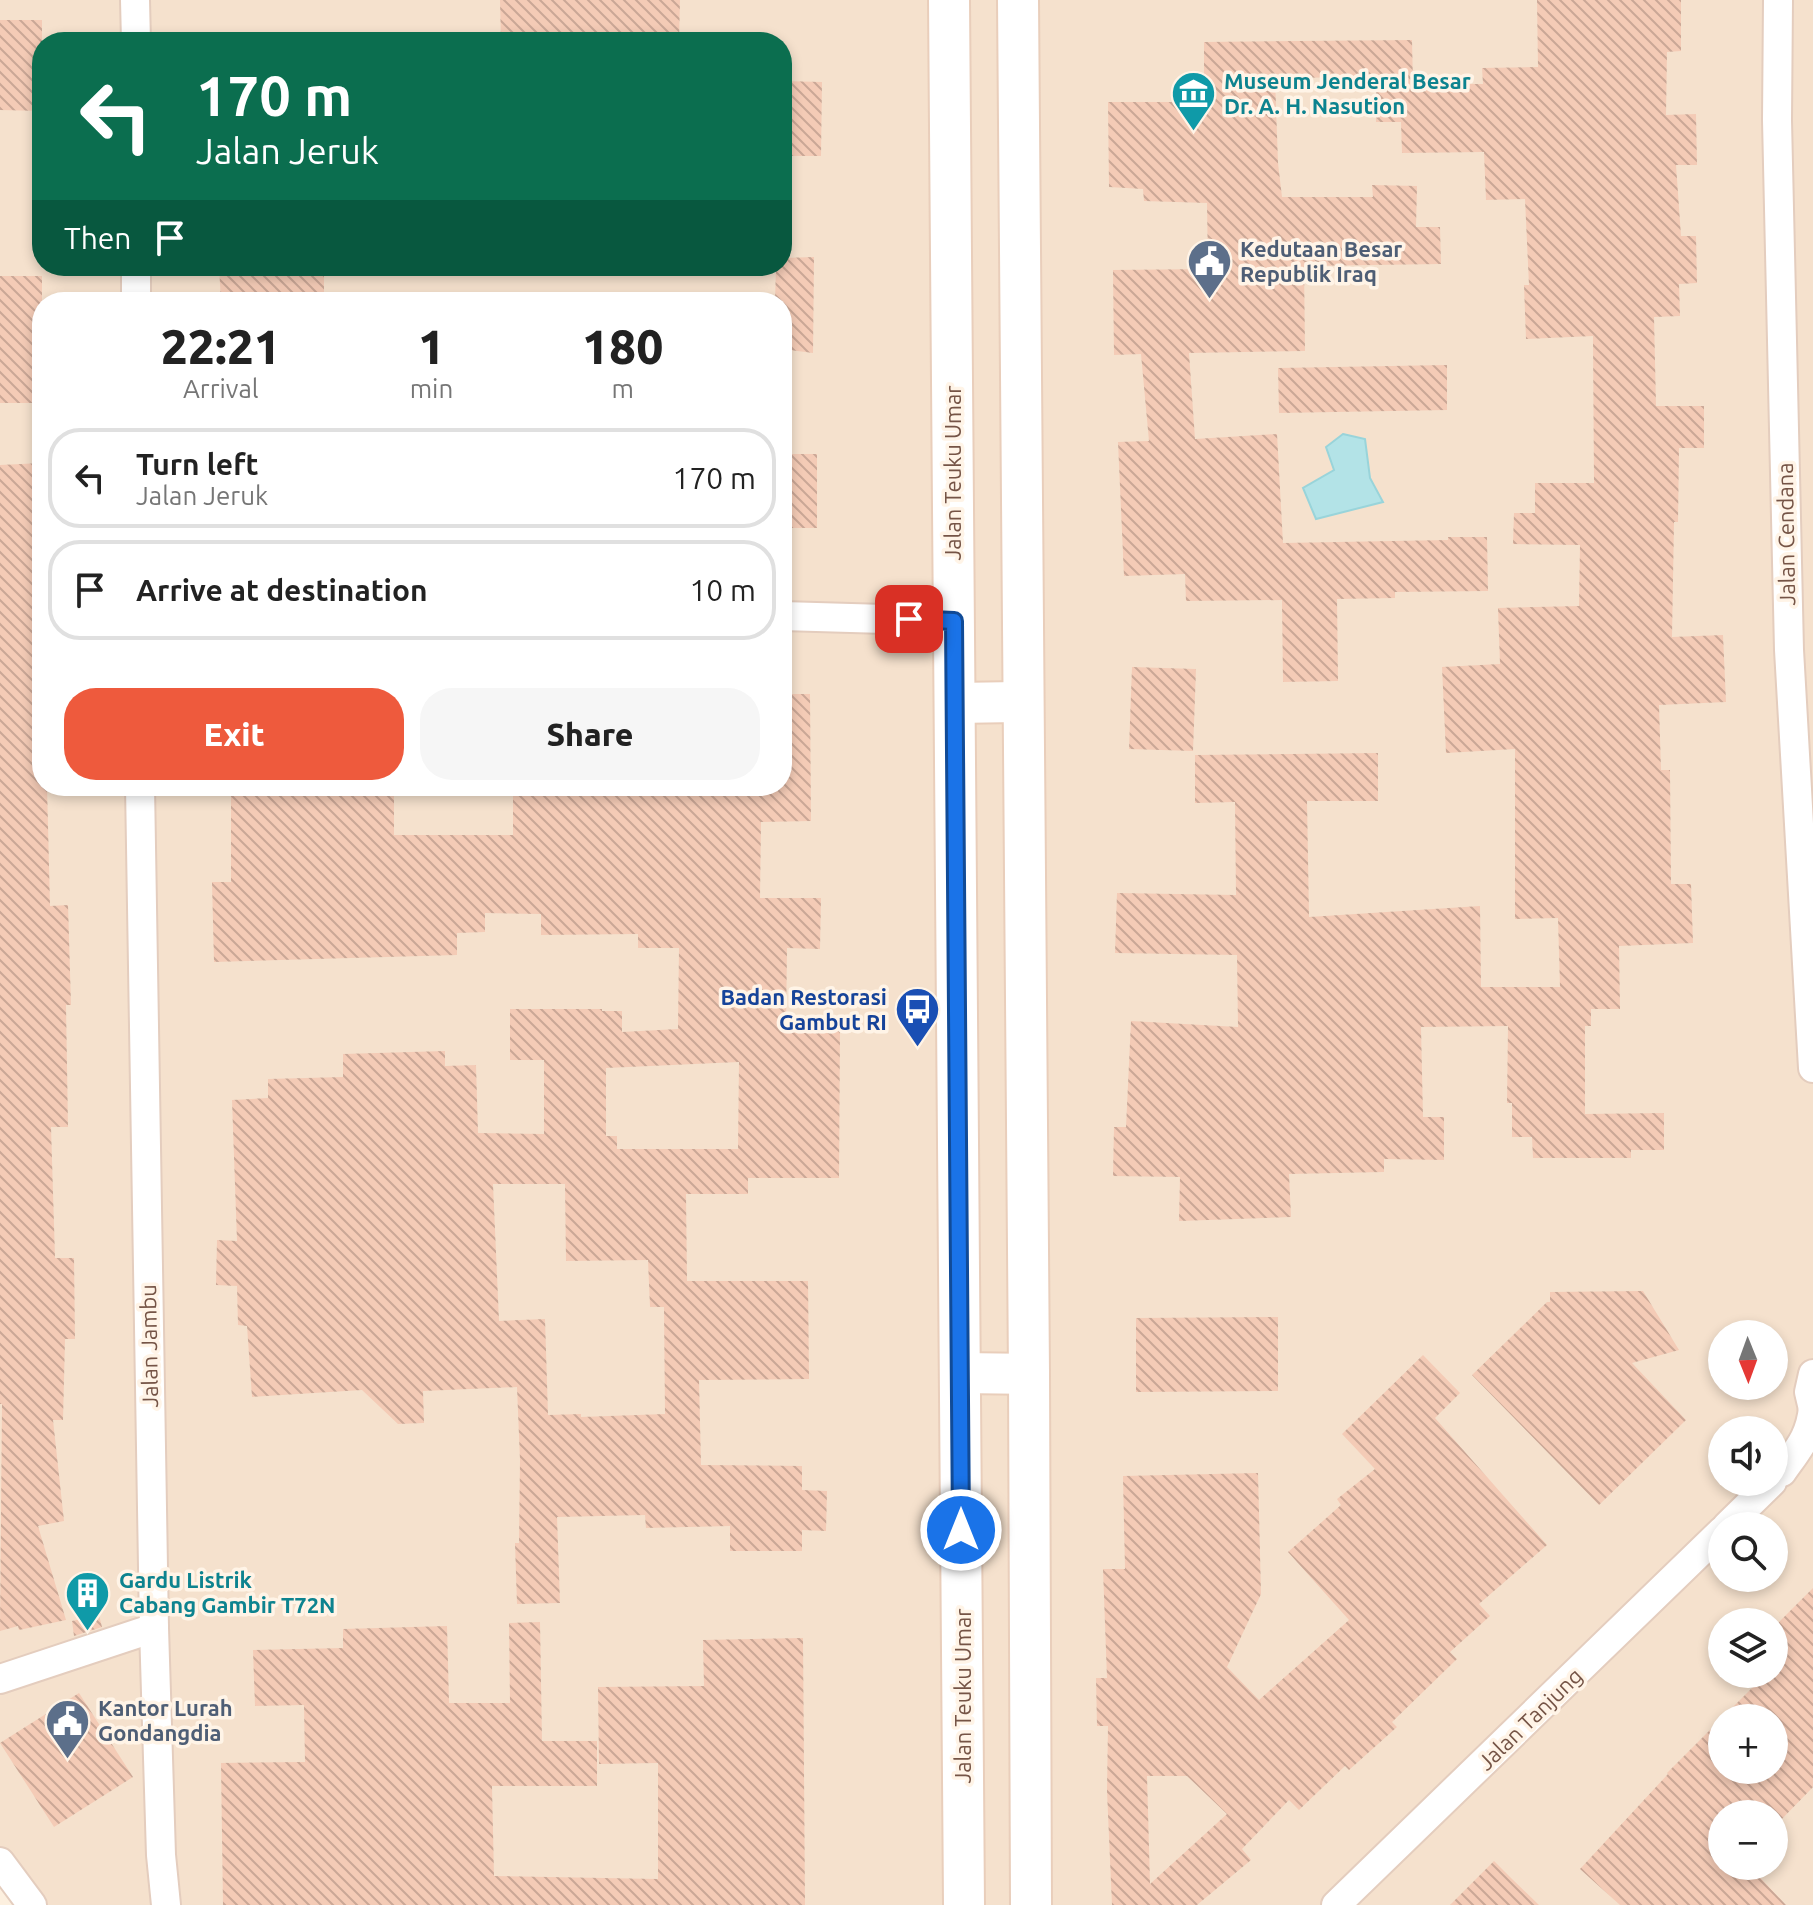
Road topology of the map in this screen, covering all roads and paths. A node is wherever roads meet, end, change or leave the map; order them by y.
1 (135, 0) edge
2 (949, 0) edge
3 (1018, 0) edge
4 (1778, 0) edge
5 (136, 32) edge
6 (792, 616) edge
7 (954, 621) junction
8 (1023, 702) junction
9 (955, 703) junction
10 (140, 796) edge
11 (1813, 1068) edge
12 (960, 1373) junction
13 (1029, 1374) junction
14 (1813, 1374) edge
15 (1813, 1408) edge
16 (1813, 1449) edge
17 (1788, 1461) edge
18 (1788, 1467) edge
19 (1758, 1496) edge
20 (1741, 1512) edge
21 (1708, 1545) edge
22 (154, 1628) junction
23 (0, 1679) edge
24 (0, 1862) edge
25 (32, 1905) edge
26 (166, 1905) edge
27 (964, 1905) edge
28 (1031, 1905) edge
29 (1336, 1905) edge

1 - 5 street
2 - 7 street, Jalan Teuku Umar
3 - 8 street
4 - 11 street, Jalan Cendana
6 - 7 street
7 - 9 street, Jalan Teuku Umar
8 - 9 street
8 - 13 street
9 - 12 street, Jalan Teuku Umar
10 - 22 street, Jalan Jambu
12 - 13 street
12 - 27 street, Jalan Teuku Umar
13 - 28 street
14 - 15 street
15 - 17 street
16 - 18 street
19 - 20 street
21 - 29 street, Jalan Tanjung
22 - 23 street
22 - 26 street, Jalan Jambu
24 - 25 street

